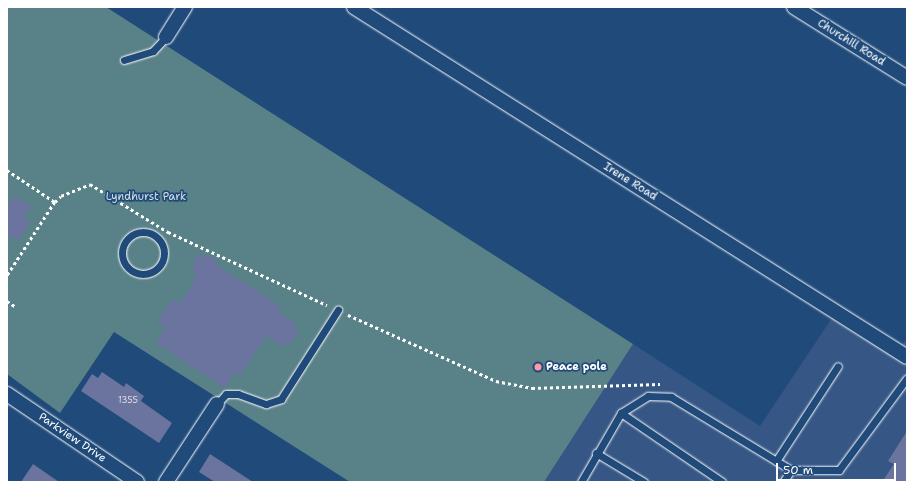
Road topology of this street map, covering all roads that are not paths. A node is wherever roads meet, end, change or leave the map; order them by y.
1 (185, 7) edge
2 (354, 7) edge
3 (794, 7) edge
4 (166, 37) joint
5 (124, 60) dead end
6 (907, 78) edge
7 (163, 257) joint
8 (338, 310) road end
9 (907, 357) edge
10 (838, 366) dead end
11 (907, 378) edge
12 (7, 394) edge
13 (217, 404) joint
14 (621, 413) junction
15 (596, 454) junction
16 (776, 461) junction
17 (791, 470) junction
18 (137, 482) edge
19 (166, 482) edge
20 (581, 482) edge
21 (644, 482) edge
22 (722, 482) edge
23 (783, 482) edge

1 - 4 street
2 - 9 street, Irene Road
3 - 6 street, Churchill Road
4 - 5 lane
7 - 7 lane
8 - 13 lane
10 - 16 lane
11 - 17 lane
12 - 18 street, Parkview Drive
13 - 19 street
14 - 15 lane
14 - 16 lane
14 - 22 lane
15 - 20 lane
15 - 21 lane
16 - 17 lane
17 - 23 lane

